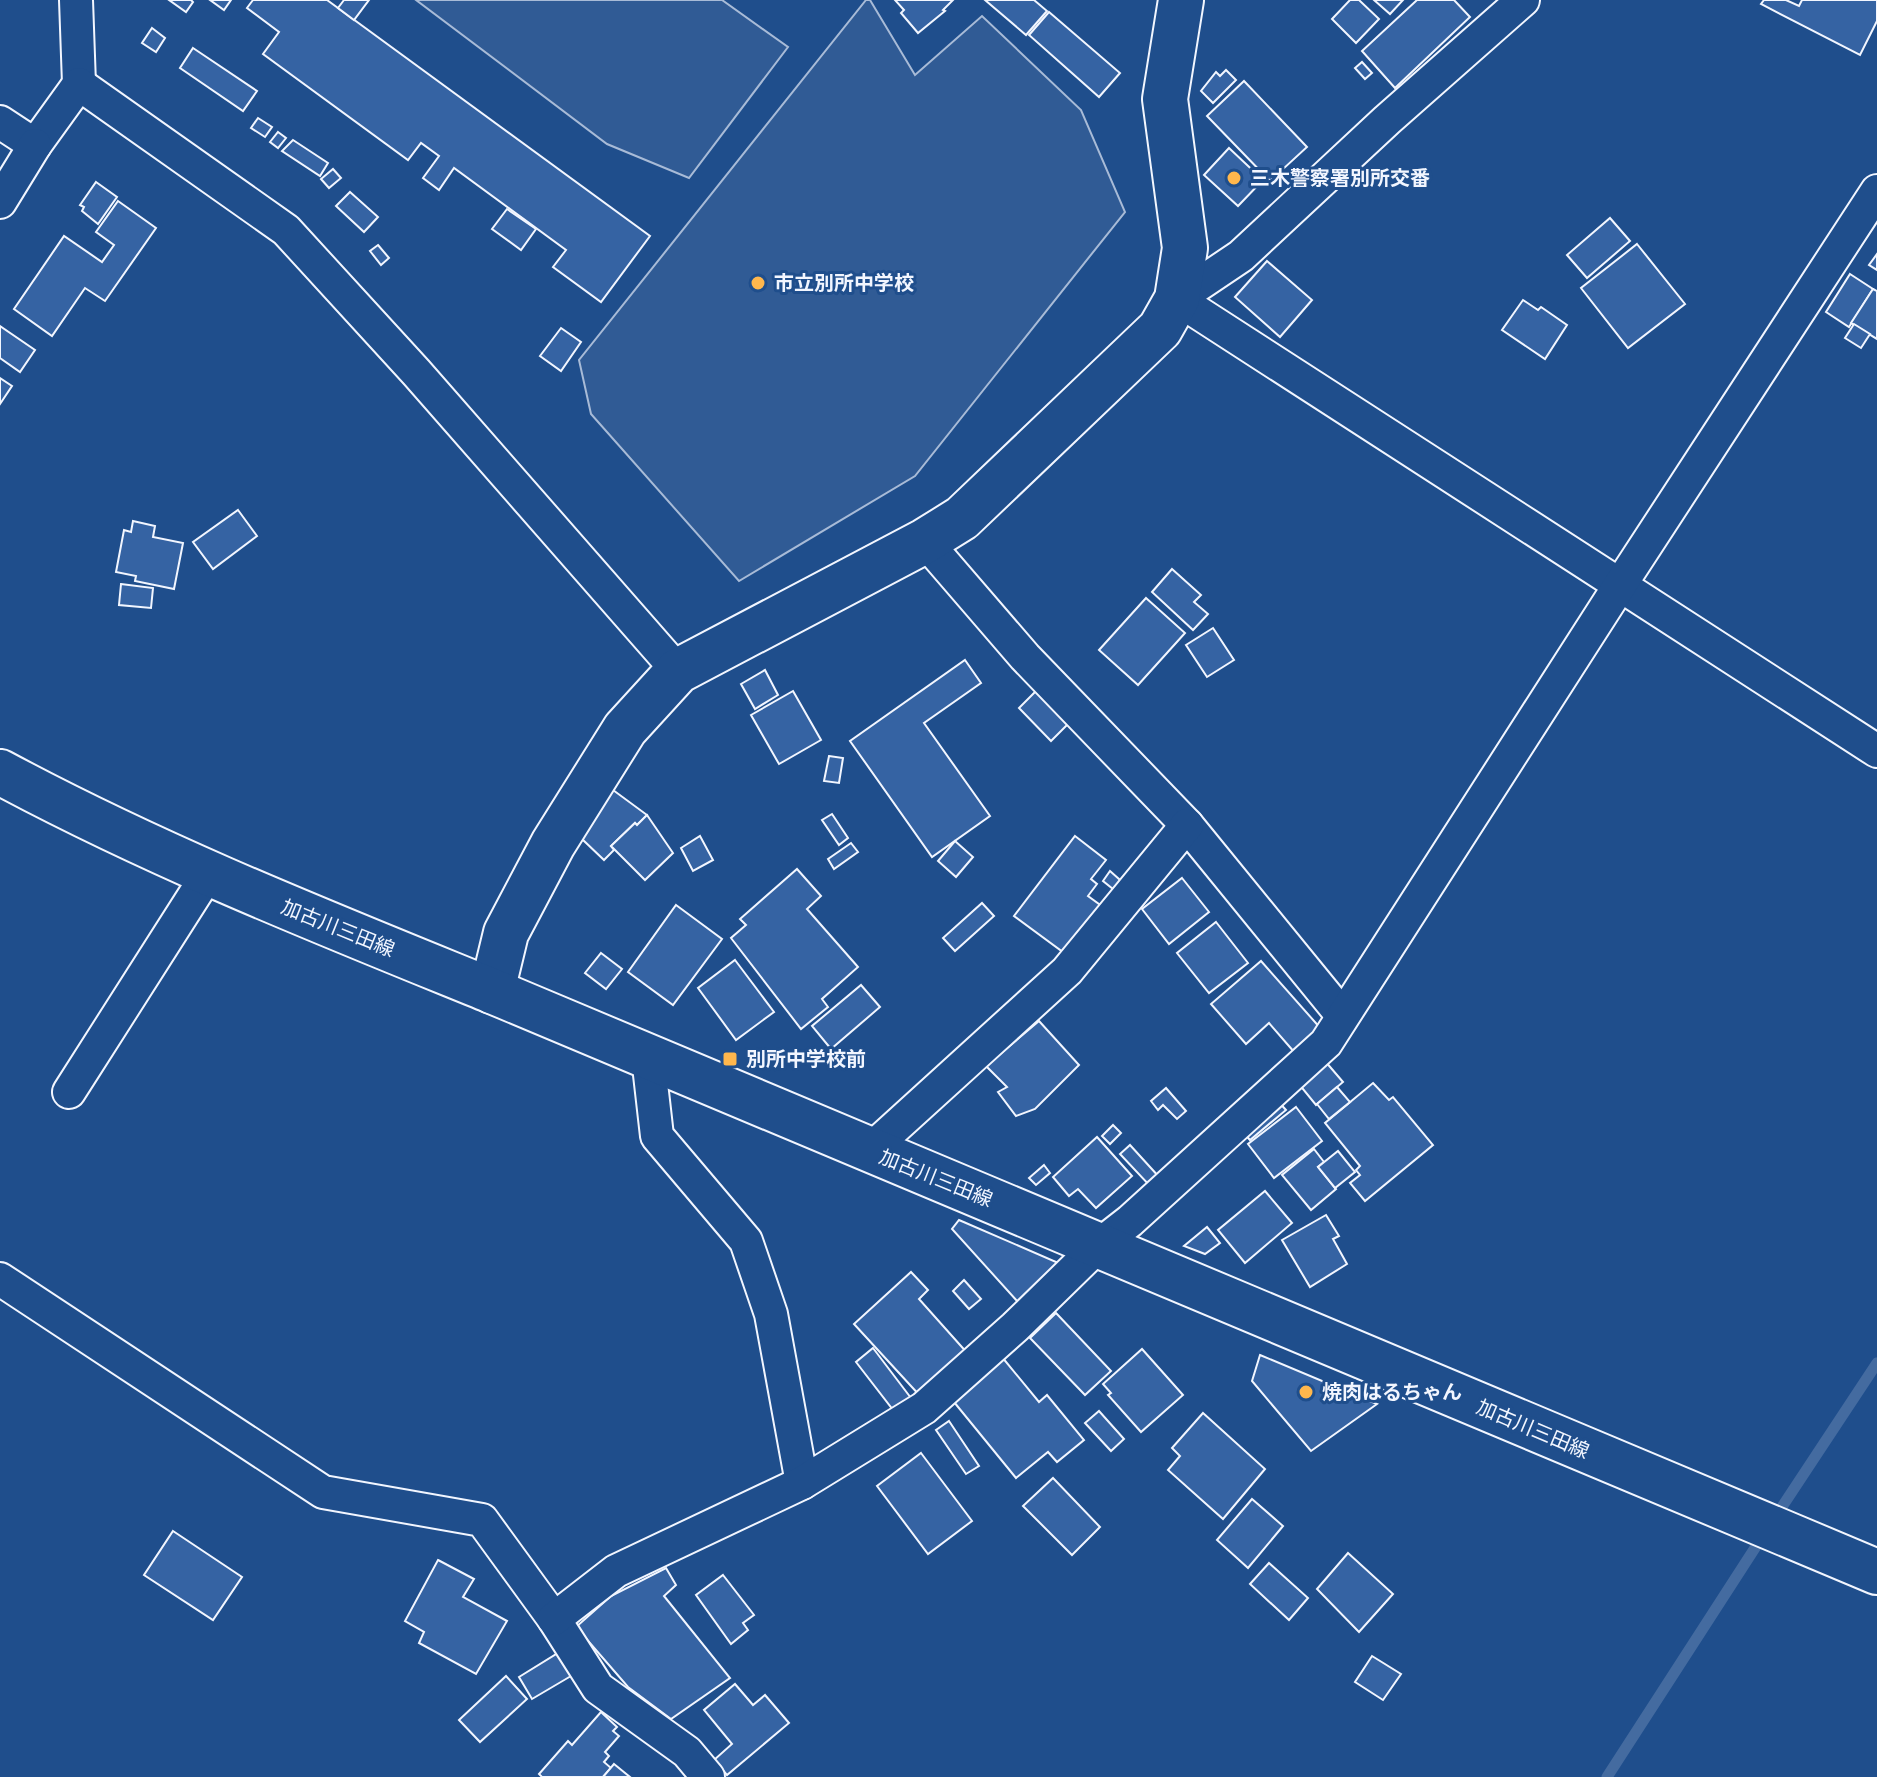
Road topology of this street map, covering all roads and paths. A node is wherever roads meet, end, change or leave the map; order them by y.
1 (76, 0) edge
2 (1181, 0) edge
3 (1523, 0) edge
4 (79, 84) junction
5 (0, 122) edge
6 (35, 145) junction
7 (1877, 191) edge
8 (0, 202) edge
9 (1177, 299) junction
10 (925, 541) junction
11 (1620, 585) junction
12 (678, 671) junction
13 (1877, 751) edge
14 (0, 772) edge
15 (1187, 825) junction
16 (208, 874) junction
17 (492, 991) junction
18 (1342, 1015) junction
19 (648, 1057) junction
20 (69, 1092) dead end
21 (869, 1151) junction
22 (1098, 1246) junction
23 (0, 1279) edge
24 (802, 1483) junction
25 (1877, 1572) edge
26 (554, 1619) junction
27 (708, 1777) edge

1 - 4 street
2 - 9 main road
3 - 9 street
4 - 6 street
4 - 12 street
5 - 6 street
6 - 8 street
7 - 11 street
9 - 10 main road
9 - 11 street
10 - 12 main road
10 - 15 street
11 - 13 street
11 - 18 street
12 - 17 main road
14 - 16 main road, 加古川三田線
15 - 18 street
15 - 21 street
16 - 17 main road, 加古川三田線
16 - 20 street
17 - 19 main road, 加古川三田線
18 - 22 street
19 - 21 main road, 加古川三田線
19 - 24 street
21 - 22 main road, 加古川三田線
22 - 24 street
22 - 25 main road, 加古川三田線
23 - 26 street
24 - 26 street
26 - 27 street

